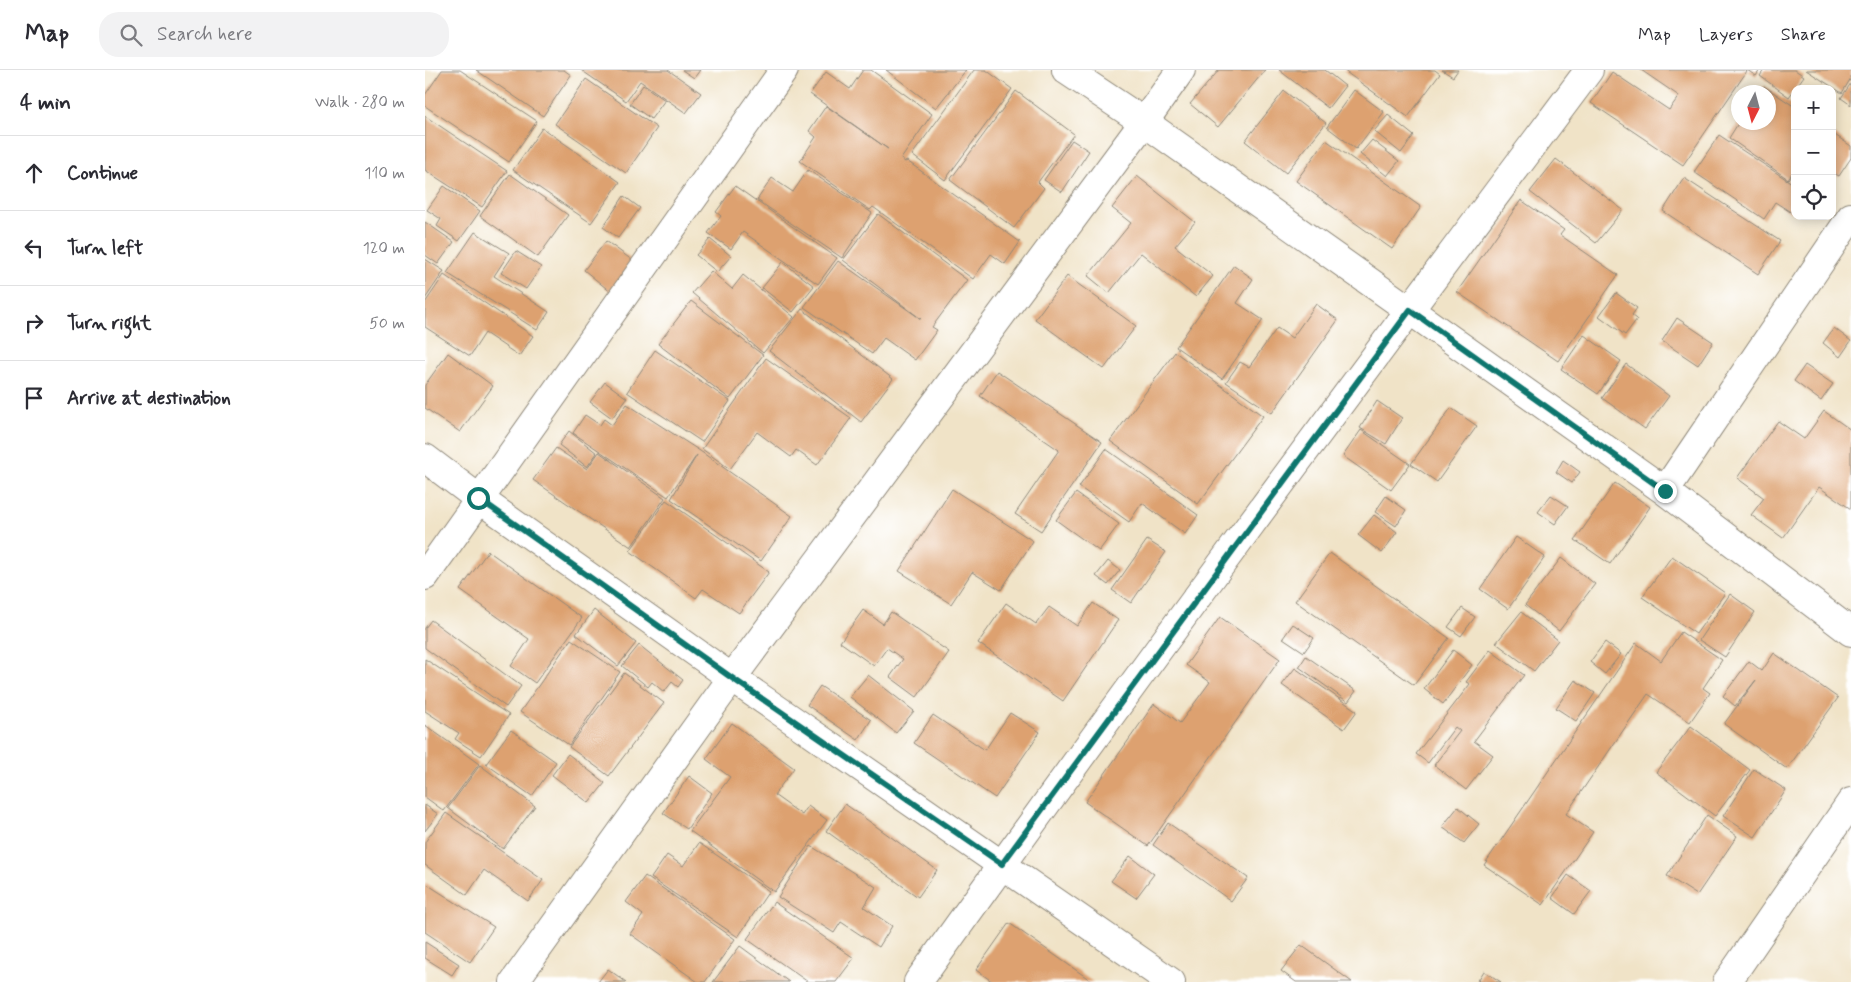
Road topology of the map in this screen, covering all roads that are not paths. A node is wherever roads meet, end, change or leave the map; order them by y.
1 (783, 70) edge
2 (1066, 70) edge
3 (1181, 70) edge
4 (1589, 70) edge
5 (1145, 122) junction
6 (1851, 217) edge
7 (1410, 310) junction
8 (425, 458) edge
9 (1665, 491) junction
10 (478, 498) junction
11 (425, 576) edge
12 (1851, 632) edge
13 (732, 678) junction
14 (1851, 802) edge
15 (1002, 864) junction
16 (514, 982) edge
17 (917, 982) edge
18 (1171, 982) edge
19 (1727, 982) edge

1 - 10 street
2 - 5 street
3 - 5 street
4 - 7 street
5 - 7 street
5 - 13 street
6 - 9 street
7 - 9 street
7 - 15 street
8 - 10 street
9 - 12 street
10 - 11 street
10 - 13 street
13 - 15 street
13 - 16 street
14 - 19 street
15 - 17 street
15 - 18 street

